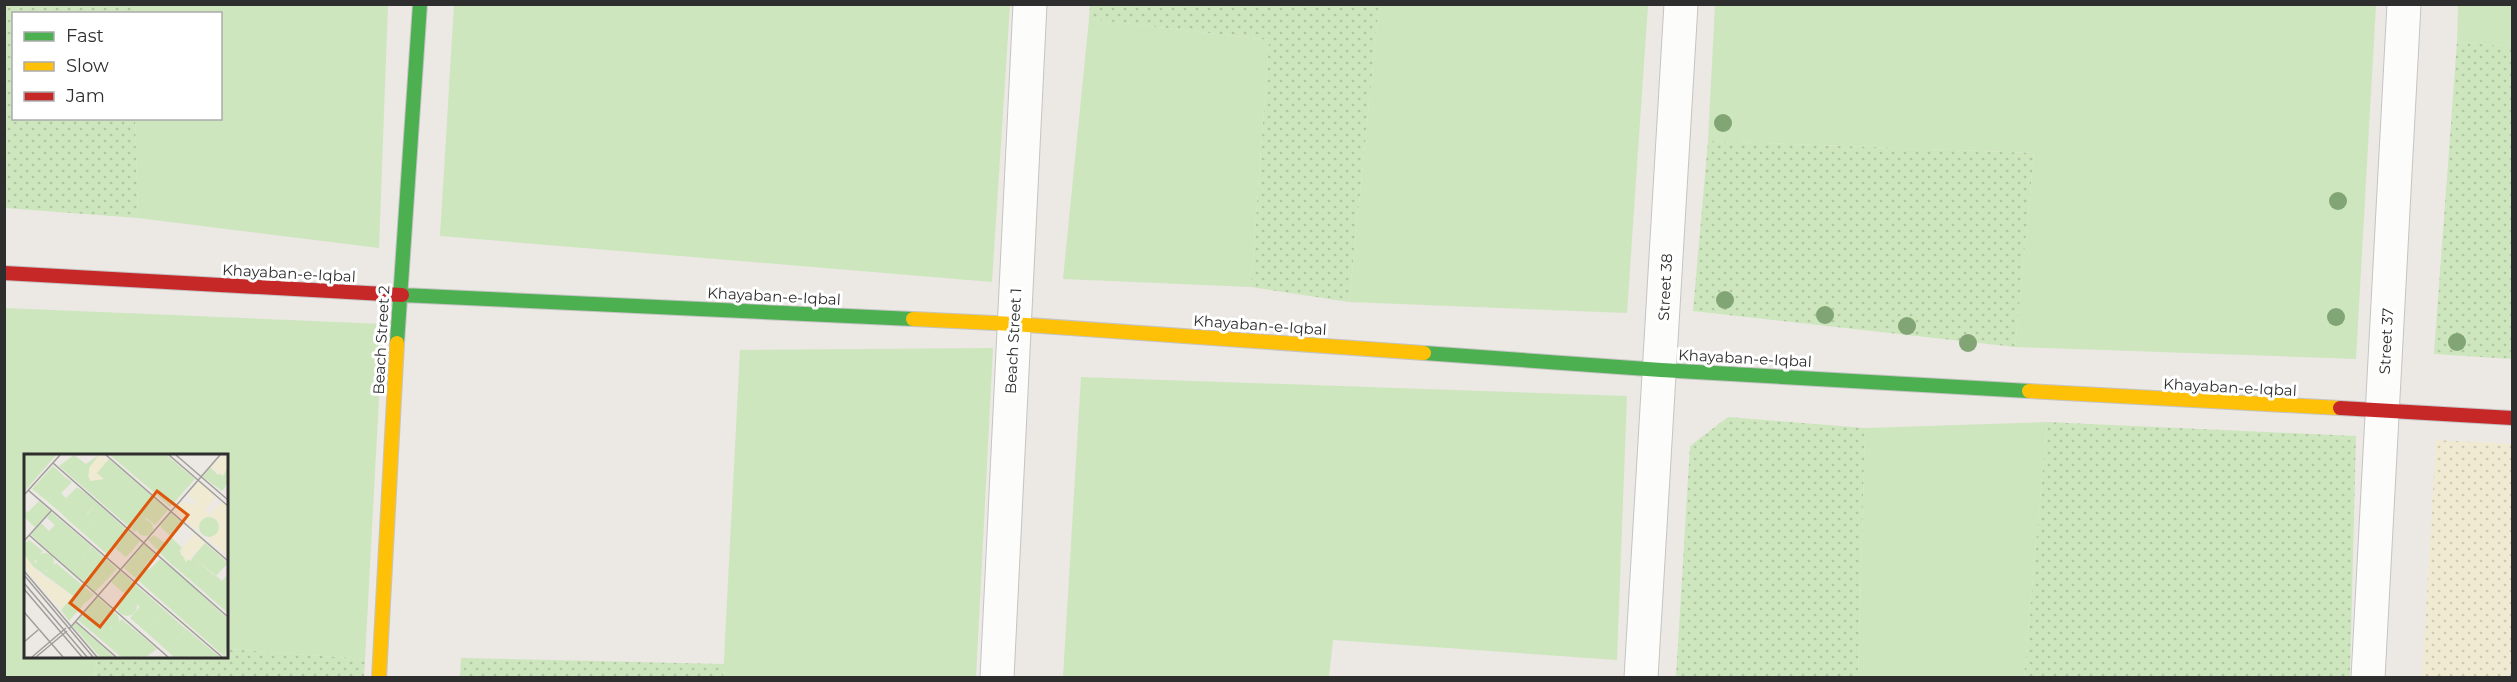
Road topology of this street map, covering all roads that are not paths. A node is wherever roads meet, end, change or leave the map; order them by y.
1 (420, 4) edge
2 (1030, 4) edge
3 (1681, 4) edge
4 (2404, 4) edge
5 (4, 273) edge
6 (400, 295) junction
7 (1014, 324) junction
8 (1661, 370) junction
9 (2383, 412) junction
10 (2512, 418) edge
11 (379, 678) edge
12 (997, 678) edge
13 (1641, 678) edge
14 (2368, 678) edge

1 - 6 street, Beach Street 2
2 - 7 street, Beach Street 1
3 - 8 street, Street 38
4 - 9 street, Street 37
5 - 6 street, Khayaban-e-Iqbal
6 - 7 street, Khayaban-e-Iqbal
6 - 11 street, Beach Street 2
7 - 8 street, Khayaban-e-Iqbal
7 - 12 street, Beach Street 1
8 - 9 street, Khayaban-e-Iqbal
8 - 13 street, Street 38
9 - 10 street, Khayaban-e-Iqbal
9 - 14 street, Street 37

